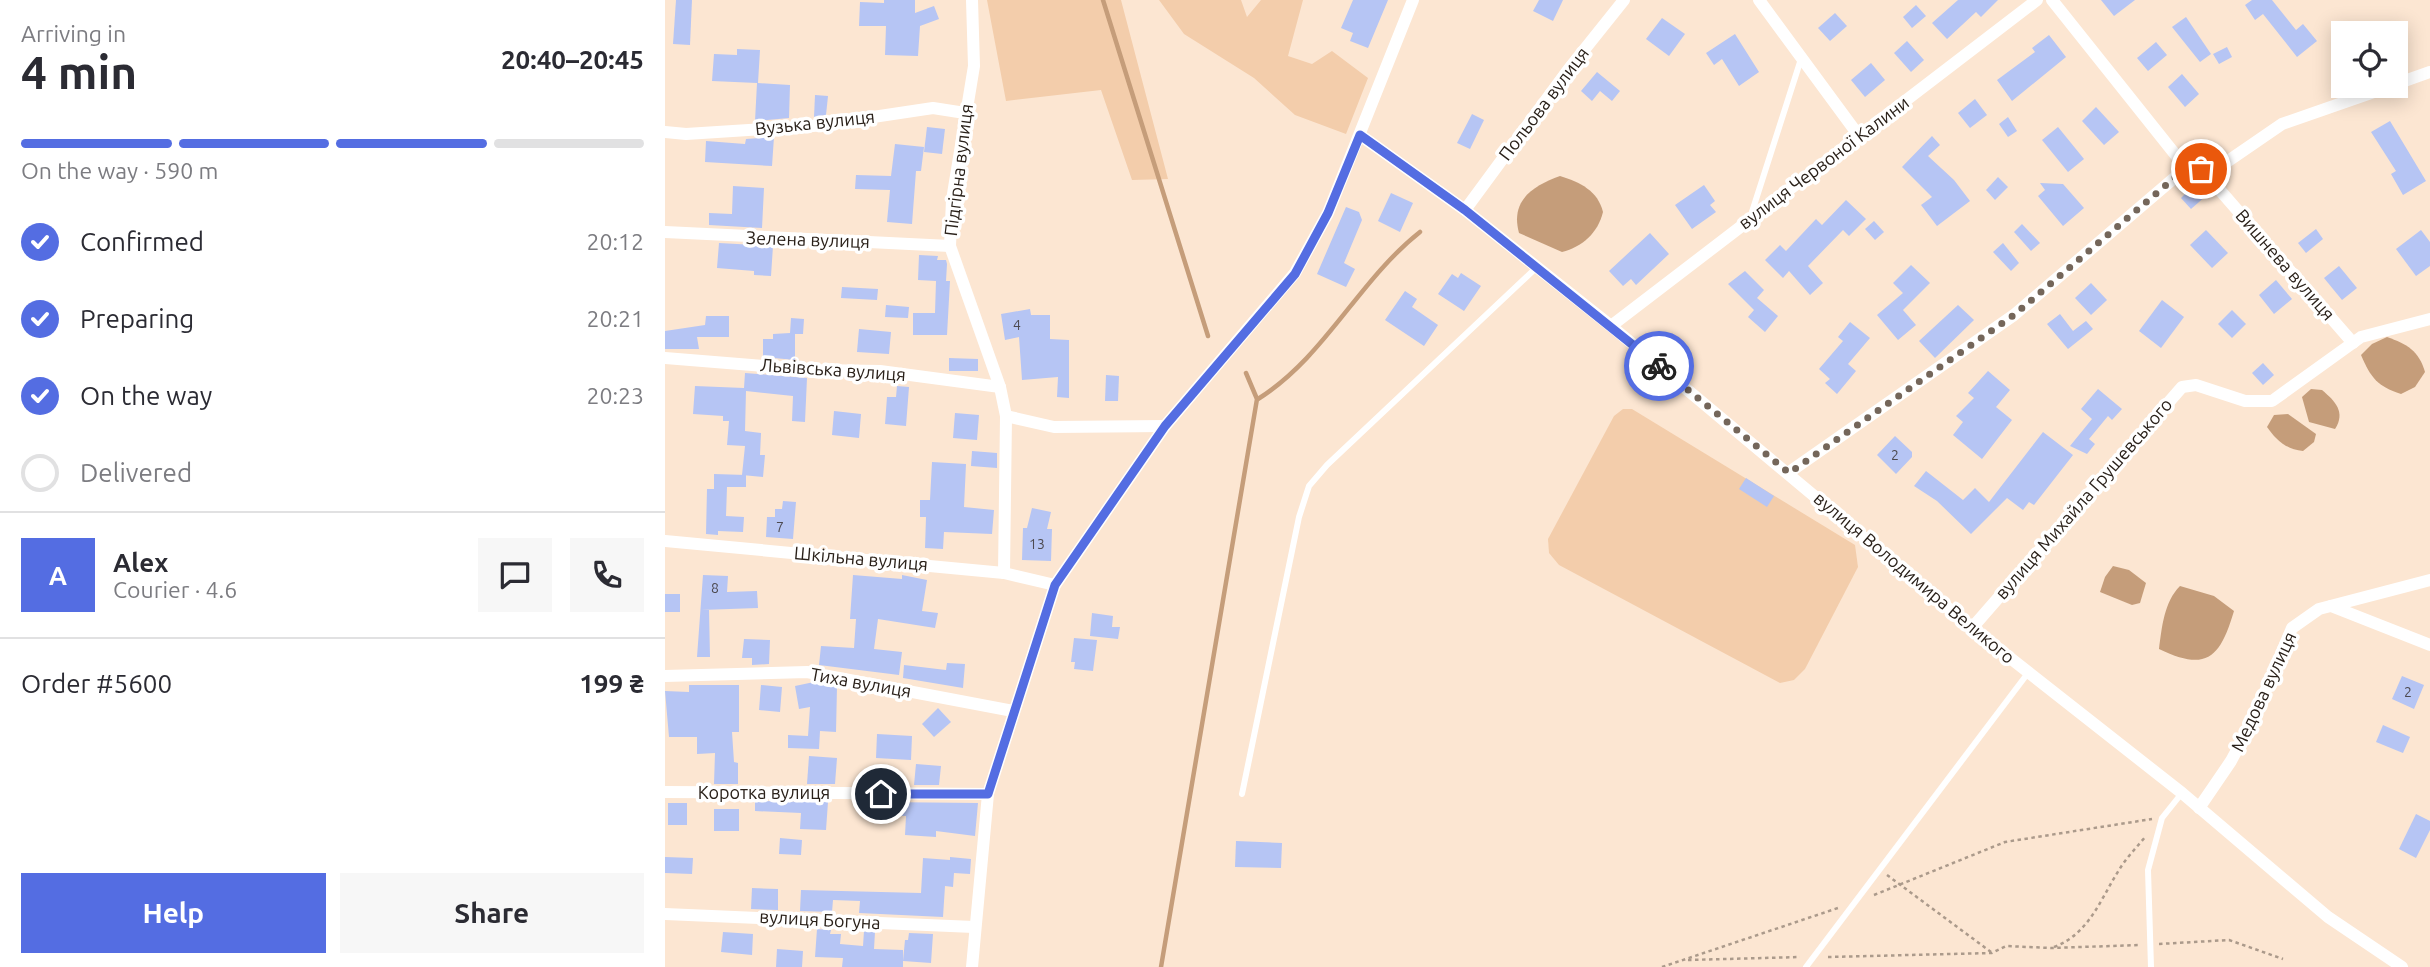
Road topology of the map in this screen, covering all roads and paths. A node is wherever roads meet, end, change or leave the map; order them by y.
1 (972, 0) edge
2 (1413, 0) edge
3 (1624, 0) edge
4 (1759, 0) edge
5 (2037, 0) edge
6 (2052, 0) edge
7 (1802, 57) junction
8 (2430, 72) edge
9 (2408, 80) edge
10 (2357, 98) edge
11 (965, 113) junction
12 (665, 132) edge
13 (1360, 135) junction
14 (1859, 136) junction
15 (2186, 168) junction
16 (1465, 210) junction
17 (1750, 220) junction
18 (665, 232) edge
19 (950, 246) junction
20 (1537, 268) junction
21 (2430, 319) edge
22 (1611, 326) junction
23 (2353, 343) junction
24 (665, 358) edge
25 (1000, 387) junction
26 (1006, 416) junction
27 (1165, 426) junction
28 (1789, 473) junction
29 (665, 541) edge
30 (1004, 573) junction
31 (2430, 580) edge
32 (1055, 585) junction
33 (2331, 605) junction
34 (1972, 628) junction
35 (2430, 645) edge
36 (2028, 673) junction
37 (665, 676) edge
38 (1013, 711) junction
39 (665, 792) edge
40 (2182, 793) junction
41 (988, 794) junction
42 (1242, 794) dead end
43 (2199, 808) junction
44 (2162, 818) junction
45 (1879, 869) junction
46 (1901, 886) junction
47 (1853, 902) junction
48 (665, 914) edge
49 (974, 927) junction
50 (2150, 944) junction
51 (2051, 948) junction
52 (1992, 953) junction
53 (1812, 957) junction
54 (2283, 959) dead end
55 (1688, 960) junction
56 (972, 967) edge
57 (1662, 967) edge
58 (1806, 967) edge
59 (2151, 967) edge
60 (2402, 967) edge

1 - 11 street, Підгірна вулиця
2 - 13 street
3 - 16 street, Польова вулиця
4 - 7 street
5 - 14 street, вулиця Червоної Калини
6 - 15 street, Вишнева вулиця
7 - 14 street
7 - 17 lane
8 - 9 street
10 - 15 street
11 - 12 street, Вузька вулиця
11 - 19 street, Підгірна вулиця
13 - 16 street, вулиця Володимира Великого
13 - 27 street
14 - 17 street, вулиця Червоної Калини
15 - 23 street, Вишнева вулиця
15 - 28 street
16 - 20 street, вулиця Володимира Великого
17 - 22 street, вулиця Червоної Калини
18 - 19 street, Зелена вулиця
19 - 25 street, Підгірна вулиця
20 - 22 street, вулиця Володимира Великого
20 - 42 lane
21 - 23 street, вулиця Михайла Грушевського
22 - 28 street, вулиця Володимира Великого
23 - 34 street, вулиця Михайла Грушевського
24 - 25 street, Львівська вулиця
25 - 26 street, Підгірна вулиця
26 - 27 street
26 - 30 street, Підгірна вулиця
27 - 32 street
28 - 34 street, вулиця Володимира Великого
29 - 30 street, Шкільна вулиця
30 - 32 street, Шкільна вулиця
31 - 33 street, Медова вулиця
32 - 38 street
33 - 35 street
33 - 43 street, Медова вулиця
34 - 36 street, вулиця Володимира Великого
36 - 40 street, вулиця Володимира Великого
36 - 45 lane
37 - 38 street, Тиха вулиця
38 - 41 street
39 - 41 street, Коротка вулиця
40 - 43 street, вулиця Володимира Великого
40 - 44 lane
41 - 49 street
43 - 60 street, вулиця Володимира Великого
44 - 46 path
44 - 50 lane
44 - 51 path
45 - 46 path
45 - 47 lane
46 - 47 path
46 - 52 path
47 - 53 lane
47 - 55 path
48 - 49 street, вулиця Богуна
49 - 56 street
50 - 51 path
50 - 54 path
50 - 59 lane
51 - 52 path
52 - 53 path
53 - 55 path
53 - 58 lane
55 - 57 path

